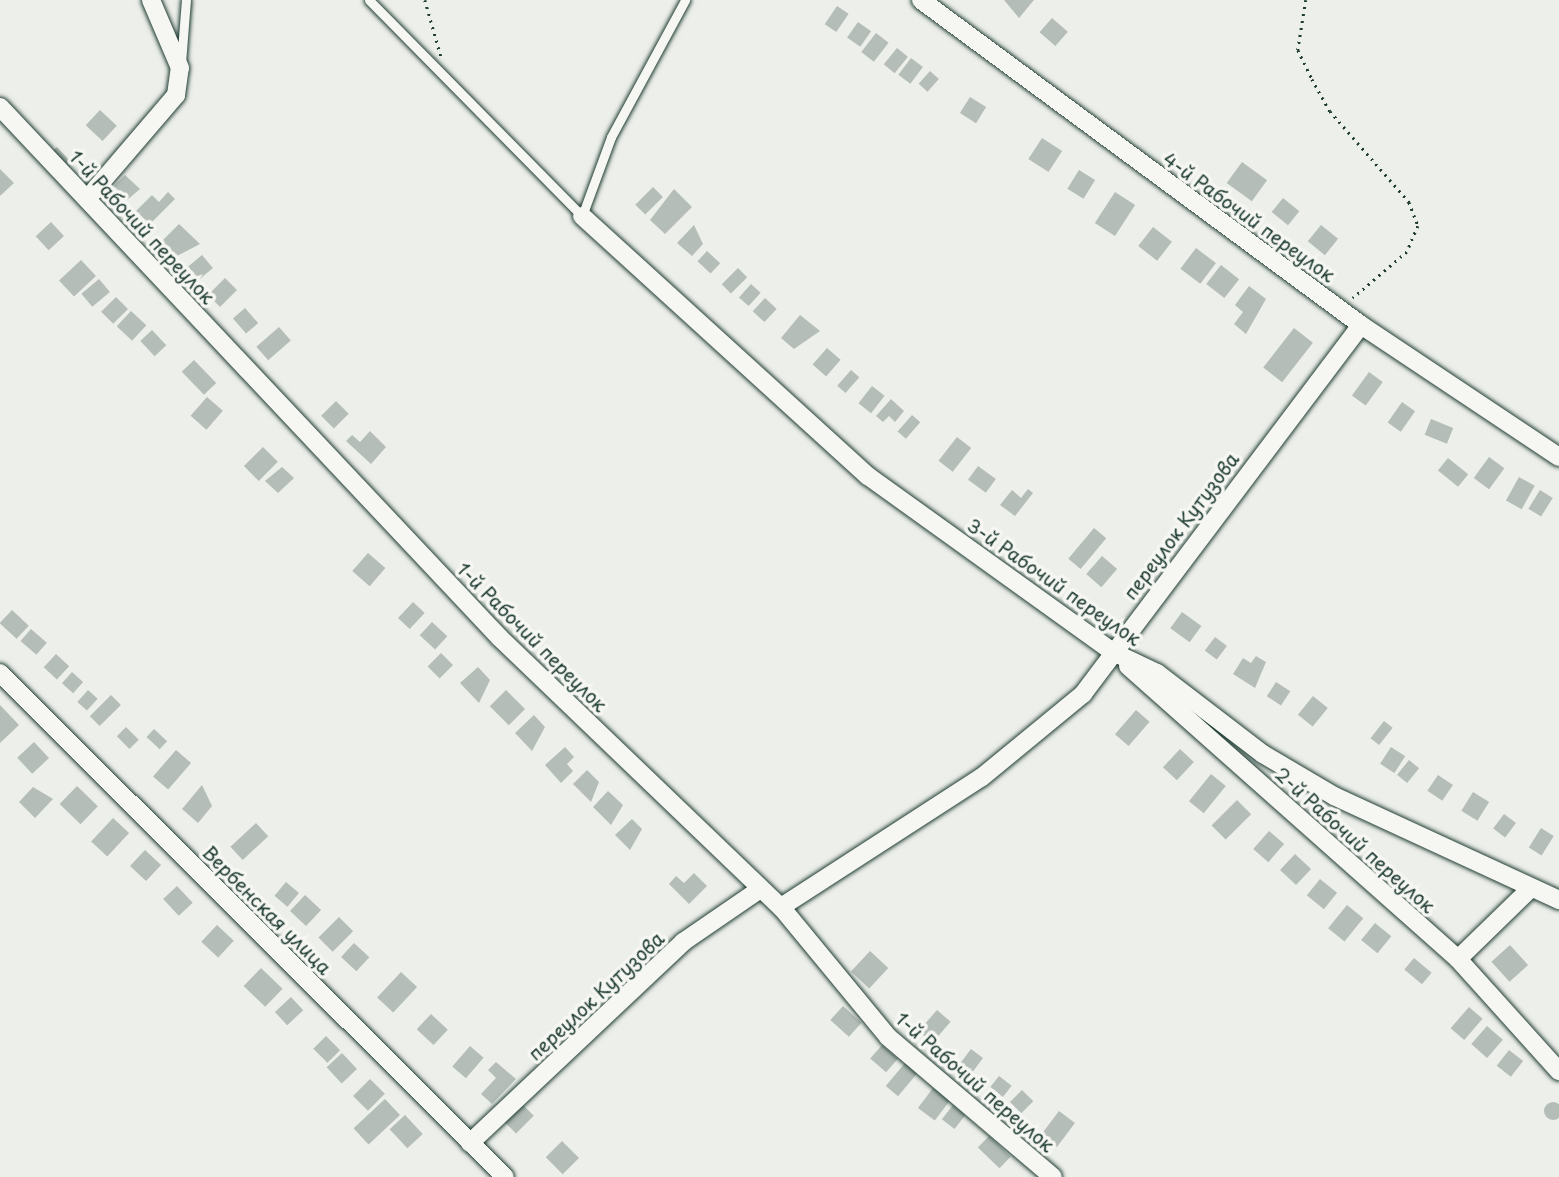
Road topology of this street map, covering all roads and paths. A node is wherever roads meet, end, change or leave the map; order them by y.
1 (151, 0) edge
2 (186, 0) edge
3 (369, 0) edge
4 (425, 0) edge
5 (685, 0) edge
6 (921, 0) edge
7 (1306, 0) edge
8 (180, 68) junction
9 (444, 76) junction
10 (0, 107) edge
11 (87, 200) junction
12 (582, 216) junction
13 (1344, 313) junction
14 (1361, 325) junction
15 (1559, 457) edge
16 (1112, 652) junction
17 (0, 673) edge
18 (1531, 888) junction
19 (759, 890) junction
20 (1559, 900) edge
21 (780, 907) junction
22 (1458, 959) junction
23 (1559, 1071) edge
24 (470, 1143) junction
25 (505, 1177) edge
26 (1052, 1177) edge

1 - 8 street
2 - 8 lane
3 - 9 lane
4 - 9 path
5 - 12 lane
6 - 13 street, 4-й Рабочий переулок
7 - 13 path
8 - 11 street
9 - 12 lane
10 - 11 street, 1-й Рабочий переулок
11 - 19 street, 1-й Рабочий переулок
12 - 16 street, 3-й Рабочий переулок
13 - 14 street, 4-й Рабочий переулок
14 - 15 street, 4-й Рабочий переулок
14 - 16 street, переулок Кутузова
16 - 18 street, 3-й Рабочий переулок
16 - 21 street, переулок Кутузова
16 - 22 street, 2-й Рабочий переулок
17 - 24 street, Вербенская улица
18 - 20 street, 3-й Рабочий переулок
18 - 22 street
19 - 21 street, 1-й Рабочий переулок
19 - 24 street, переулок Кутузова
21 - 26 street, 1-й Рабочий переулок
22 - 23 street, 2-й Рабочий переулок
24 - 25 street, Вербенская улица

